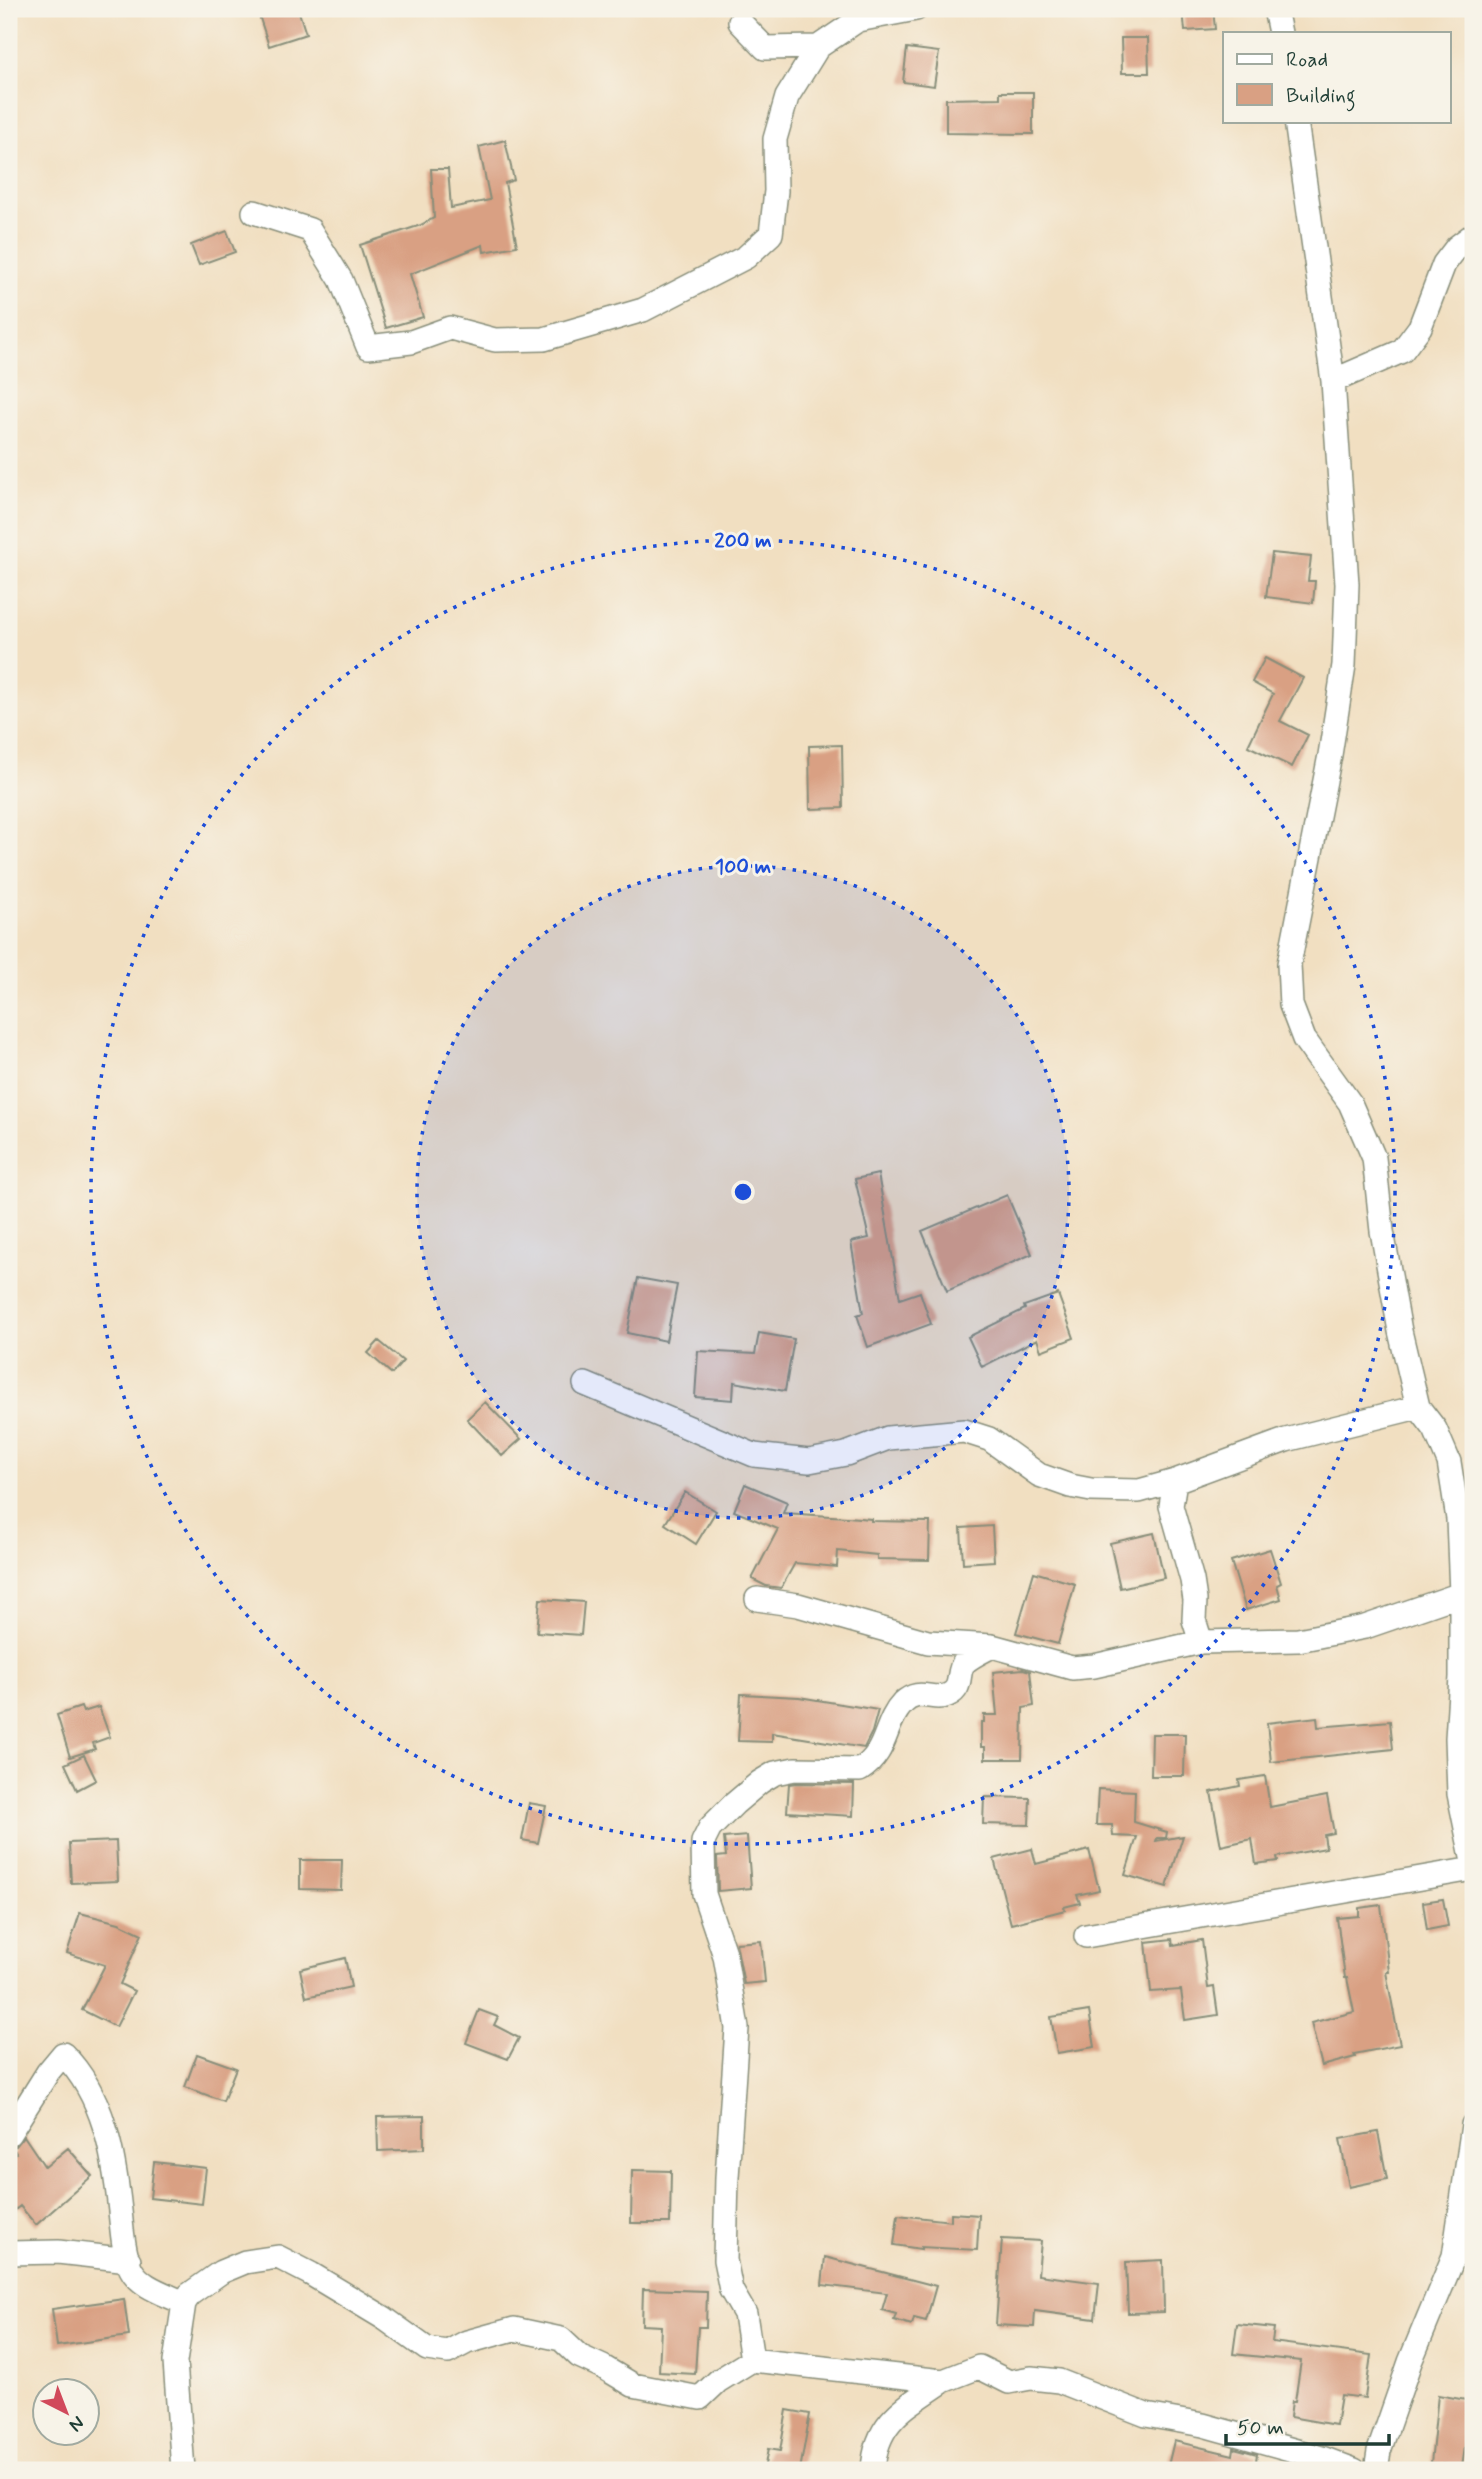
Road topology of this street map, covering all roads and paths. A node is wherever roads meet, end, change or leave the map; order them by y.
1 (916, 9) edge
2 (1275, 9) edge
3 (740, 22) dead end
4 (1280, 32) edge
5 (818, 47) junction
6 (1296, 122) edge
7 (254, 212) dead end
8 (1473, 235) edge
9 (1333, 381) junction
10 (585, 1384) dead end
11 (1418, 1407) junction
12 (1175, 1481) junction
13 (1465, 1580) edge
14 (757, 1599) dead end
15 (1201, 1642) junction
16 (992, 1646) junction
17 (1473, 1862) edge
18 (1473, 1869) edge
19 (1086, 1937) dead end
20 (1473, 2125) edge
21 (9, 2134) edge
22 (9, 2253) edge
23 (129, 2260) junction
24 (184, 2303) junction
25 (752, 2360) junction
26 (943, 2381) junction
27 (183, 2470) edge
28 (873, 2470) edge
29 (1354, 2470) edge
30 (1376, 2470) edge

1 - 5 street
2 - 4 street
3 - 5 street
5 - 7 street
6 - 9 street
8 - 9 street
9 - 11 street
10 - 12 street
11 - 12 street
11 - 13 street
12 - 15 street
13 - 15 street
13 - 17 street
14 - 16 street
15 - 16 street
16 - 25 street
18 - 19 street
20 - 30 street
21 - 23 street
22 - 23 street
23 - 24 street
24 - 25 street
24 - 27 street
25 - 26 street
26 - 28 street
26 - 29 street

